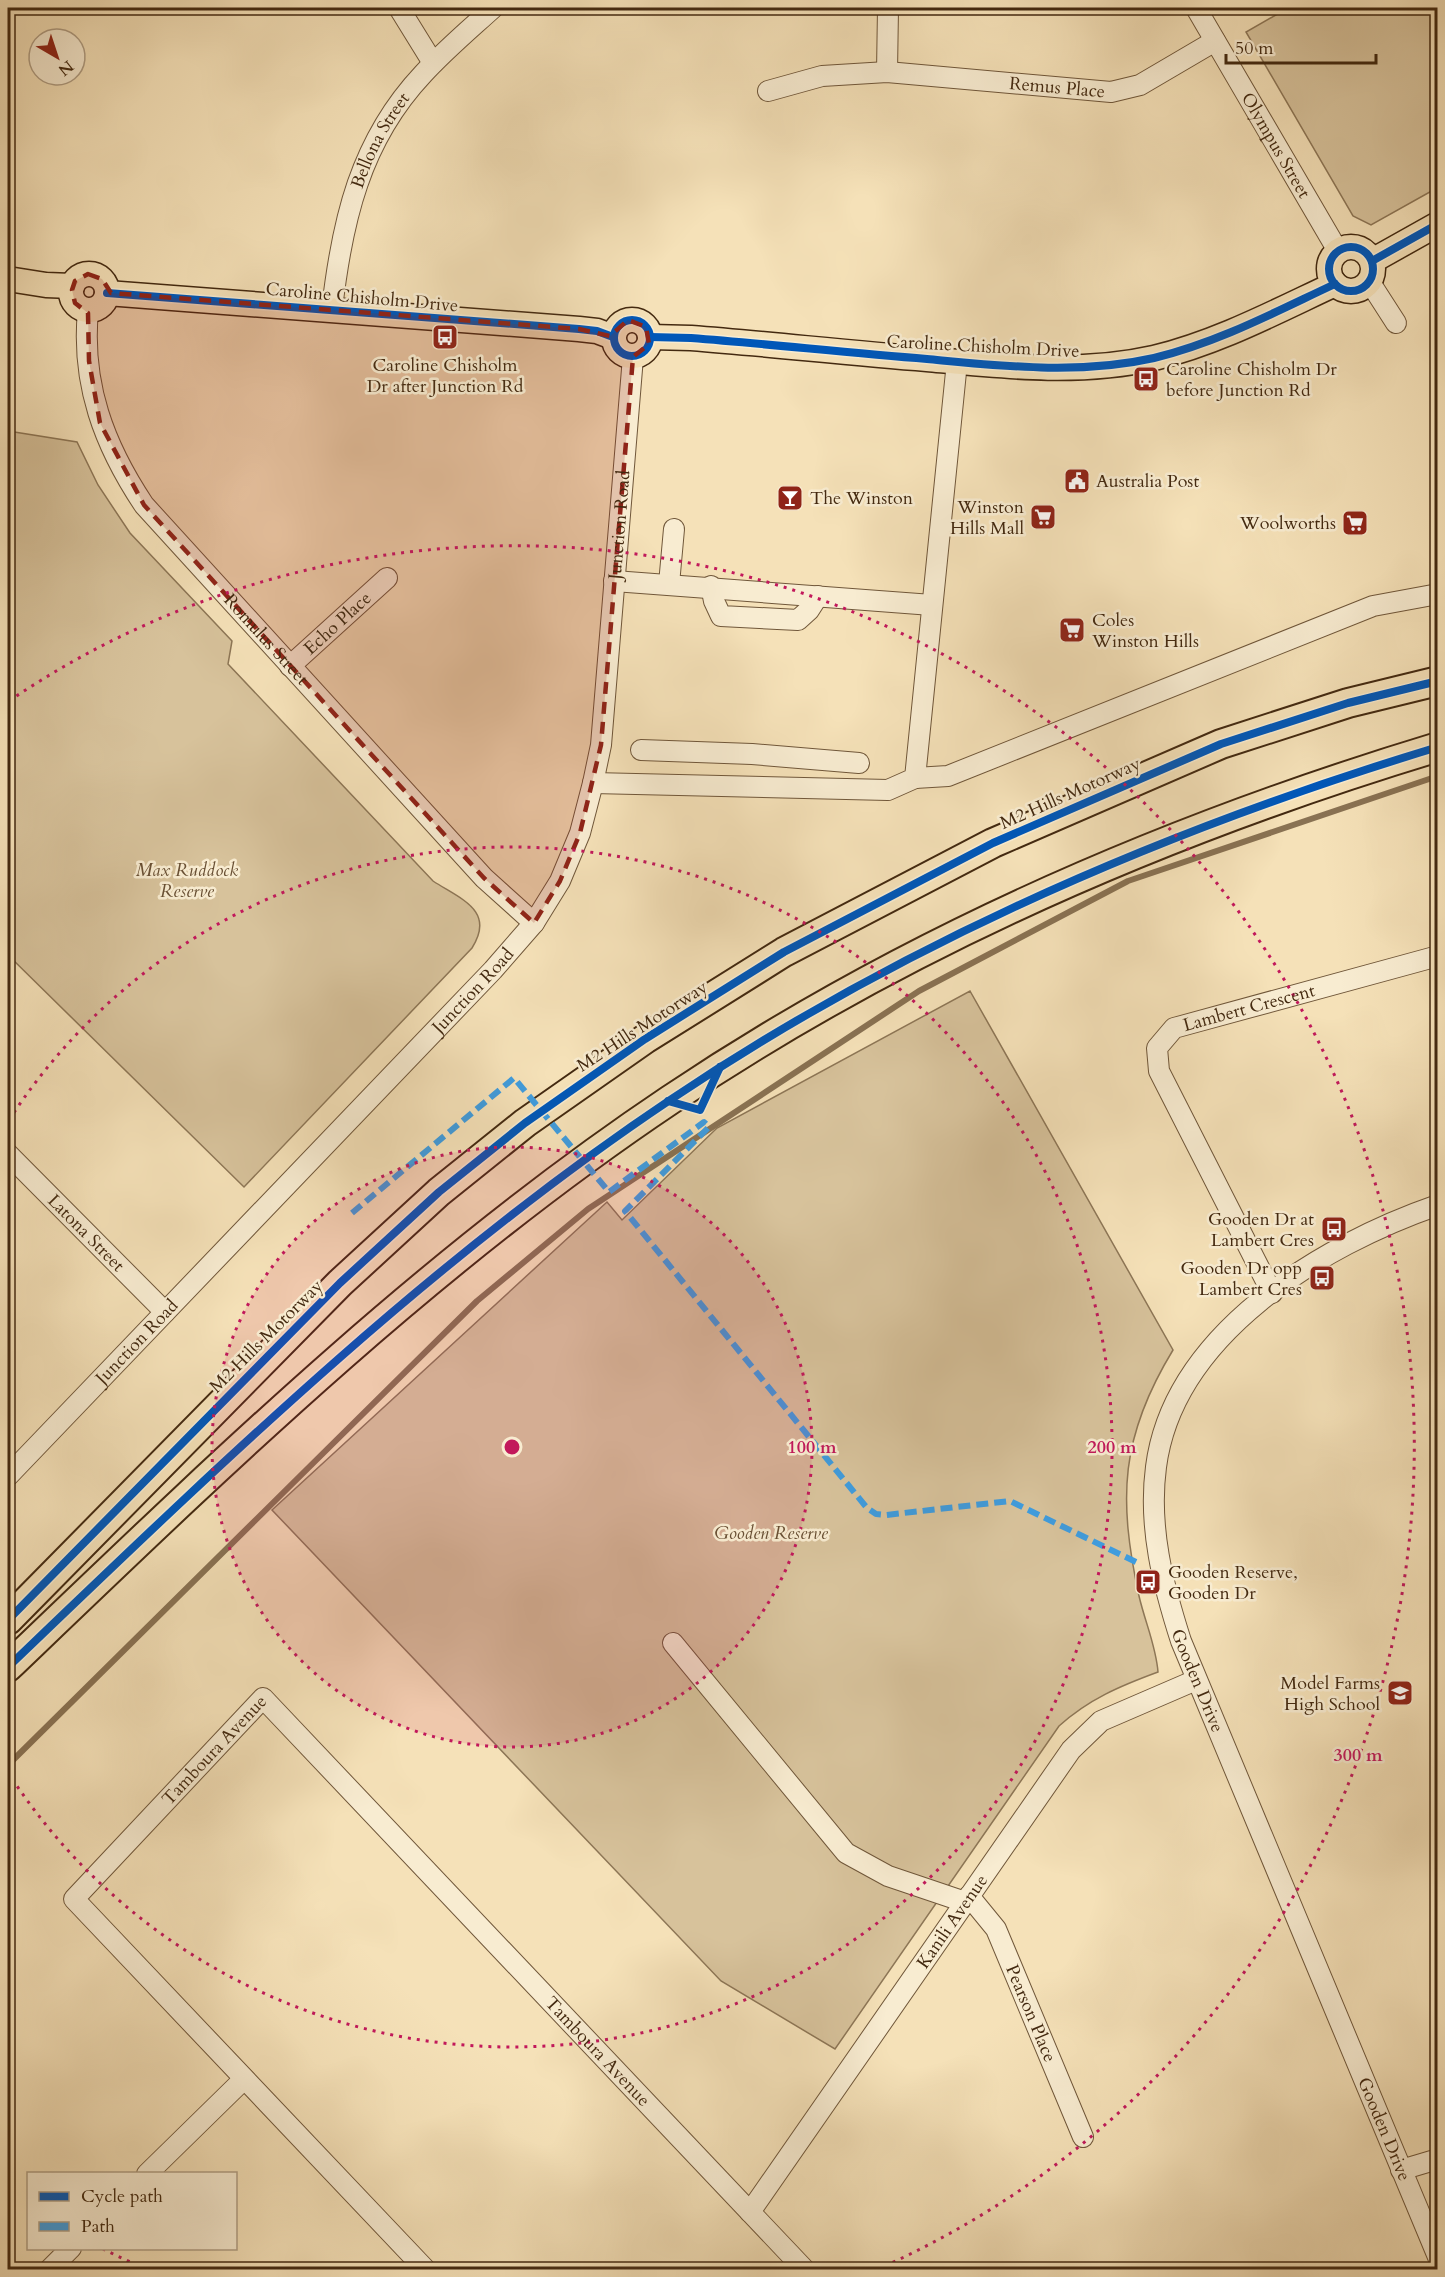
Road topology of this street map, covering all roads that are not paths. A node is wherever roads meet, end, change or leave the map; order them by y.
1 (399, 8) edge
2 (493, 8) edge
3 (888, 8) edge
4 (1196, 8) edge
5 (1215, 41) junction
6 (433, 63) junction
7 (887, 72) junction
8 (768, 91) dead end
9 (1437, 224) edge
10 (1338, 251) junction
11 (1370, 271) junction
12 (8, 279) edge
13 (1335, 284) junction
14 (72, 286) junction
15 (107, 293) junction
16 (332, 309) junction
17 (88, 311) junction
18 (1396, 323) dead end
19 (613, 337) junction
20 (650, 337) junction
21 (633, 357) junction
22 (957, 362) junction
23 (674, 529) dead end
24 (387, 578) dead end
25 (614, 581) junction
26 (669, 584) junction
27 (711, 586) junction
28 (1437, 594) edge
29 (818, 596) junction
30 (932, 605) junction
31 (290, 666) junction
32 (1437, 681) edge
33 (1437, 747) edge
34 (641, 750) dead end
35 (859, 763) dead end
36 (915, 778) junction
37 (593, 783) junction
38 (534, 923) junction
39 (1437, 956) edge
40 (8, 1154) edge
41 (1437, 1205) edge
42 (1272, 1293) junction
43 (165, 1312) junction
44 (8, 1476) edge
45 (8, 1620) edge
46 (673, 1643) dead end
47 (8, 1667) edge
48 (1196, 1680) junction
49 (967, 1899) junction
50 (244, 2079) junction
51 (1083, 2137) dead end
52 (1437, 2159) edge
53 (1401, 2170) junction
54 (149, 2172) edge
55 (750, 2212) junction
56 (69, 2250) edge
57 (1437, 2257) edge
58 (49, 2270) edge
59 (426, 2270) edge
60 (805, 2270) edge

1 - 6 street
2 - 6 street, Bellona Street
3 - 7 street
4 - 5 street, Olympus Street
5 - 7 street, Remus Place
5 - 10 street, Olympus Street
6 - 16 street, Bellona Street
7 - 8 street, Remus Place
9 - 11 main road
10 - 11 main road
10 - 13 main road
11 - 13 main road
11 - 18 street
12 - 14 main road
13 - 22 main road, Caroline Chisholm Drive
14 - 15 main road
14 - 17 main road
15 - 16 main road, Caroline Chisholm Drive
15 - 17 main road
16 - 19 main road, Caroline Chisholm Drive
17 - 31 street, Romulus Street
19 - 20 main road
19 - 21 main road
20 - 21 main road
20 - 22 main road, Caroline Chisholm Drive
21 - 25 street, Junction Road
22 - 30 street
23 - 26 street
24 - 31 street, Echo Place
25 - 26 street
25 - 37 street, Junction Road
26 - 27 street
27 - 29 street
27 - 29 street
28 - 36 street
29 - 30 street
30 - 36 street
31 - 38 street, Romulus Street
32 - 45 highway, M2 Hills Motorway
33 - 47 highway
34 - 35 street
36 - 37 street
37 - 38 street, Junction Road
38 - 43 street, Junction Road
39 - 42 street, Lambert Crescent
40 - 43 street, Latona Street
41 - 42 street, Gooden Drive
42 - 48 street, Gooden Drive
43 - 44 street, Junction Road
46 - 49 street
48 - 49 street, Kanili Avenue
48 - 53 street, Gooden Drive
49 - 51 street, Pearson Place
49 - 55 street, Kanili Avenue
50 - 54 street
50 - 55 street, Tamboura Avenue
50 - 59 street, Tamboura Avenue
52 - 53 street
53 - 57 street, Gooden Drive
55 - 60 street, Tamboura Avenue
56 - 58 street

